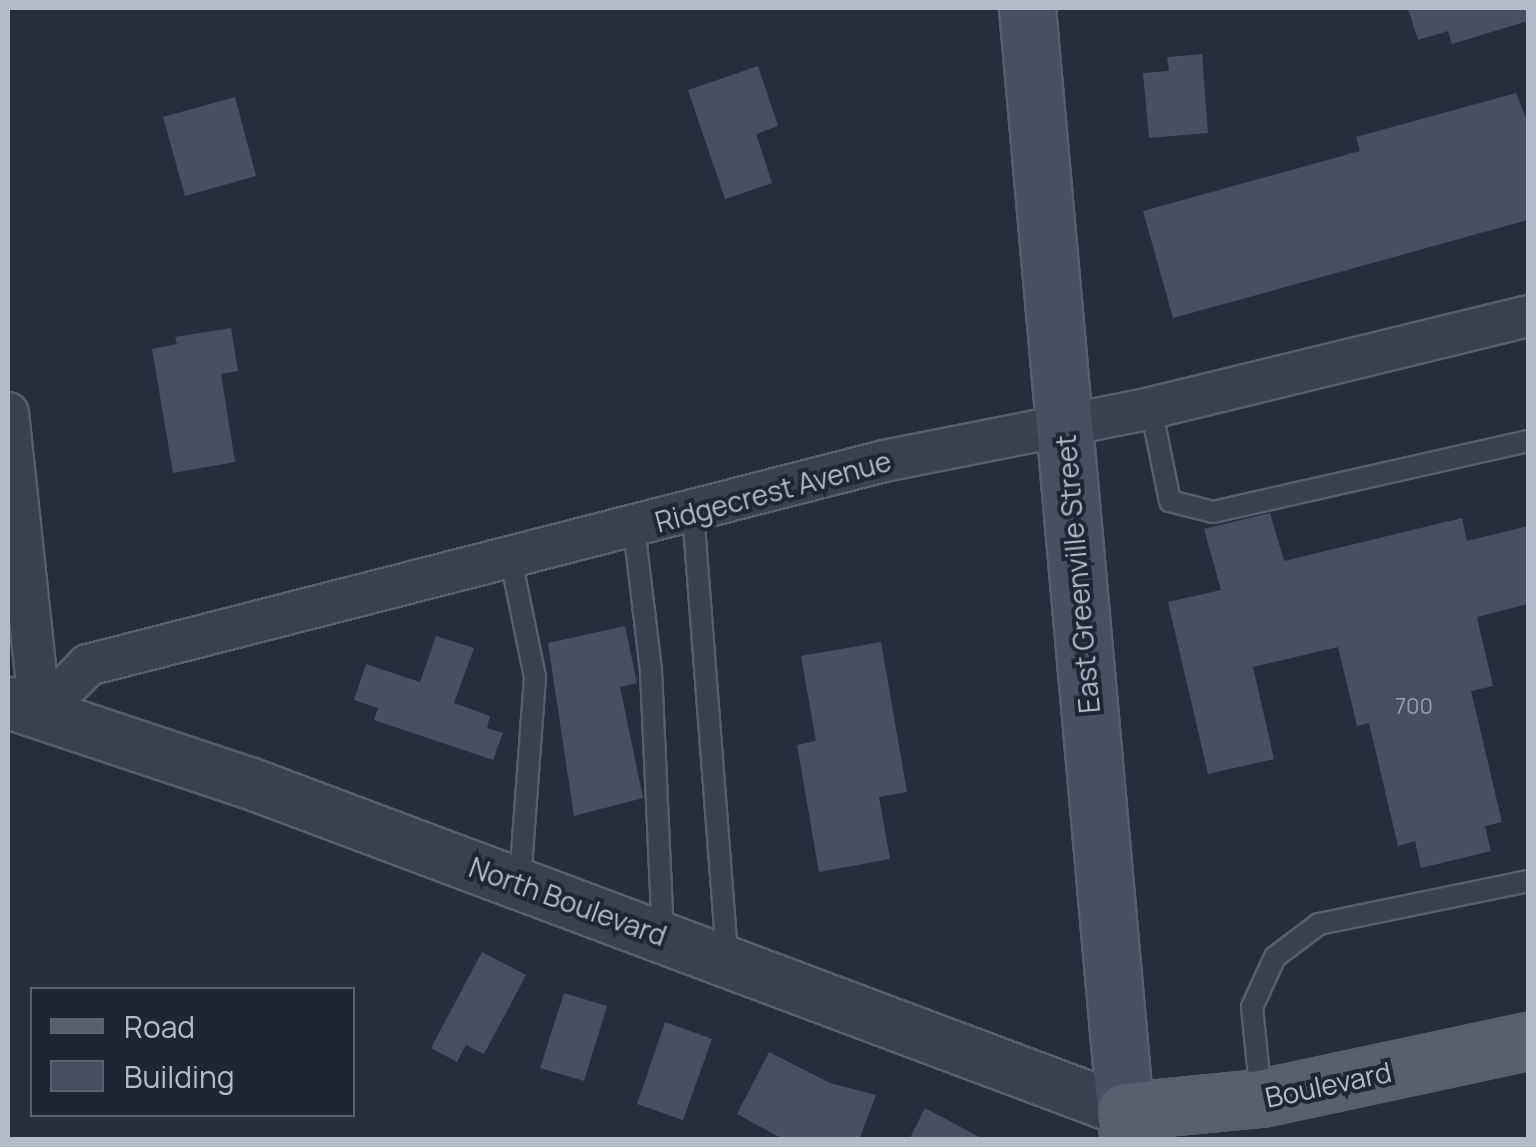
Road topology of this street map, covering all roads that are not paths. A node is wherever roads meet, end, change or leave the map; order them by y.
1 (1027, 8) edge
2 (1528, 316) edge
3 (1151, 408) junction
4 (8, 413) edge
5 (1064, 425) junction
6 (1528, 441) edge
7 (693, 512) junction
8 (634, 528) junction
9 (512, 560) junction
10 (24, 709) edge
11 (1528, 881) edge
12 (520, 883) junction
13 (663, 936) junction
14 (727, 960) junction
15 (1528, 1042) edge
16 (1261, 1098) junction
17 (1127, 1125) edge

1 - 5 main road, East Greenville Street
2 - 3 street, Ridgecrest Avenue
3 - 5 street, Ridgecrest Avenue
3 - 6 lane
4 - 10 street
5 - 7 street, Ridgecrest Avenue
5 - 17 main road, East Greenville Street
7 - 8 street, Ridgecrest Avenue
7 - 14 lane
8 - 9 street, Ridgecrest Avenue
8 - 13 lane
9 - 10 street, Ridgecrest Avenue
9 - 12 lane
10 - 12 street, North Boulevard
11 - 16 lane
12 - 13 street, North Boulevard
13 - 14 street, North Boulevard
14 - 17 street, North Boulevard
15 - 16 main road, Boulevard
16 - 17 main road, Boulevard

